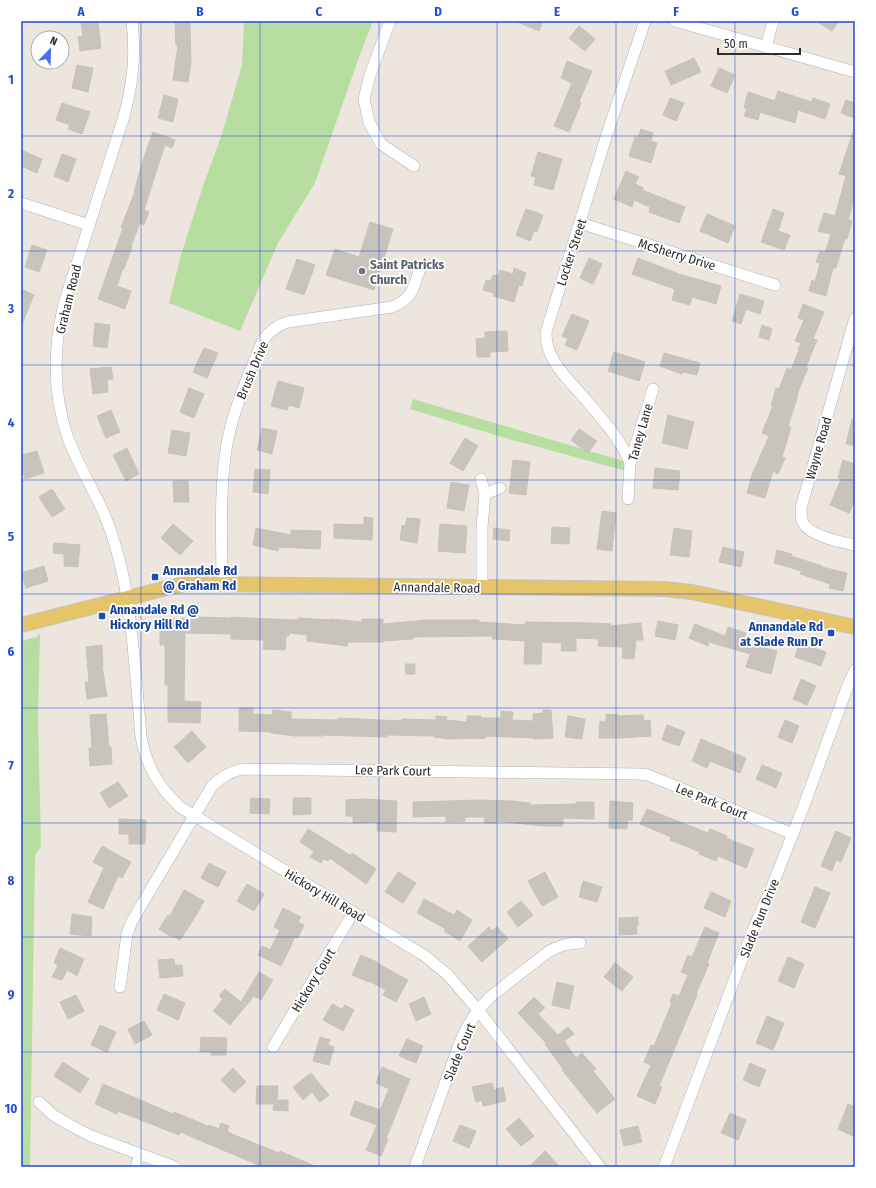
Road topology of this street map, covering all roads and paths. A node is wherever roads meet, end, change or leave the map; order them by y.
1 (132, 21) edge
2 (646, 21) edge
3 (675, 21) edge
4 (773, 21) edge
5 (389, 23) edge
6 (766, 47) junction
7 (855, 72) edge
8 (414, 166) dead end
9 (21, 203) edge
10 (580, 223) junction
11 (89, 225) junction
12 (420, 269) dead end
13 (775, 285) dead end
14 (855, 318) edge
15 (653, 390) dead end
16 (630, 463) junction
17 (481, 479) dead end
18 (500, 488) dead end
19 (485, 494) junction
20 (628, 499) dead end
21 (855, 545) edge
22 (222, 585) junction
23 (482, 587) junction
24 (127, 597) junction
25 (21, 625) edge
26 (855, 627) edge
27 (47, 632) dead end
28 (21, 661) edge
29 (855, 670) edge
30 (194, 816) junction
31 (792, 834) junction
32 (353, 913) junction
33 (580, 943) dead end
34 (120, 987) dead end
35 (478, 1010) junction
36 (273, 1047) dead end
37 (39, 1102) dead end
38 (21, 1106) edge
39 (21, 1115) edge
40 (140, 1154) junction
41 (136, 1167) edge
42 (176, 1167) edge
43 (415, 1167) edge
44 (600, 1167) edge
45 (664, 1167) edge

1 - 11 street, Graham Road
2 - 10 street, Locker Street
3 - 6 street
4 - 6 street
5 - 8 street
6 - 7 street
9 - 11 street
10 - 13 street, McSherry Drive
10 - 16 street, Locker Street
11 - 24 street, Graham Road
12 - 22 street, Brush Drive
14 - 21 street, Wayne Road
15 - 16 street, Taney Lane
16 - 20 street, Taney Lane
17 - 19 street
18 - 19 street
19 - 23 street
22 - 23 main road, Annandale Road
22 - 24 main road, Annandale Road
23 - 26 main road, Annandale Road
24 - 25 main road, Annandale Road
24 - 30 street, Hickory Hill Road
27 - 28 path
29 - 31 street, Slade Run Drive
30 - 31 street, Lee Park Court
30 - 32 street, Hickory Hill Road
30 - 34 street, Lee Park Court
31 - 45 street, Slade Run Drive
32 - 35 street, Hickory Hill Road
32 - 36 street, Hickory Court
33 - 35 street, Slade Court
35 - 43 street, Slade Court
35 - 44 street, Hickory Hill Road
37 - 40 street
38 - 39 path
40 - 41 street
40 - 42 street

